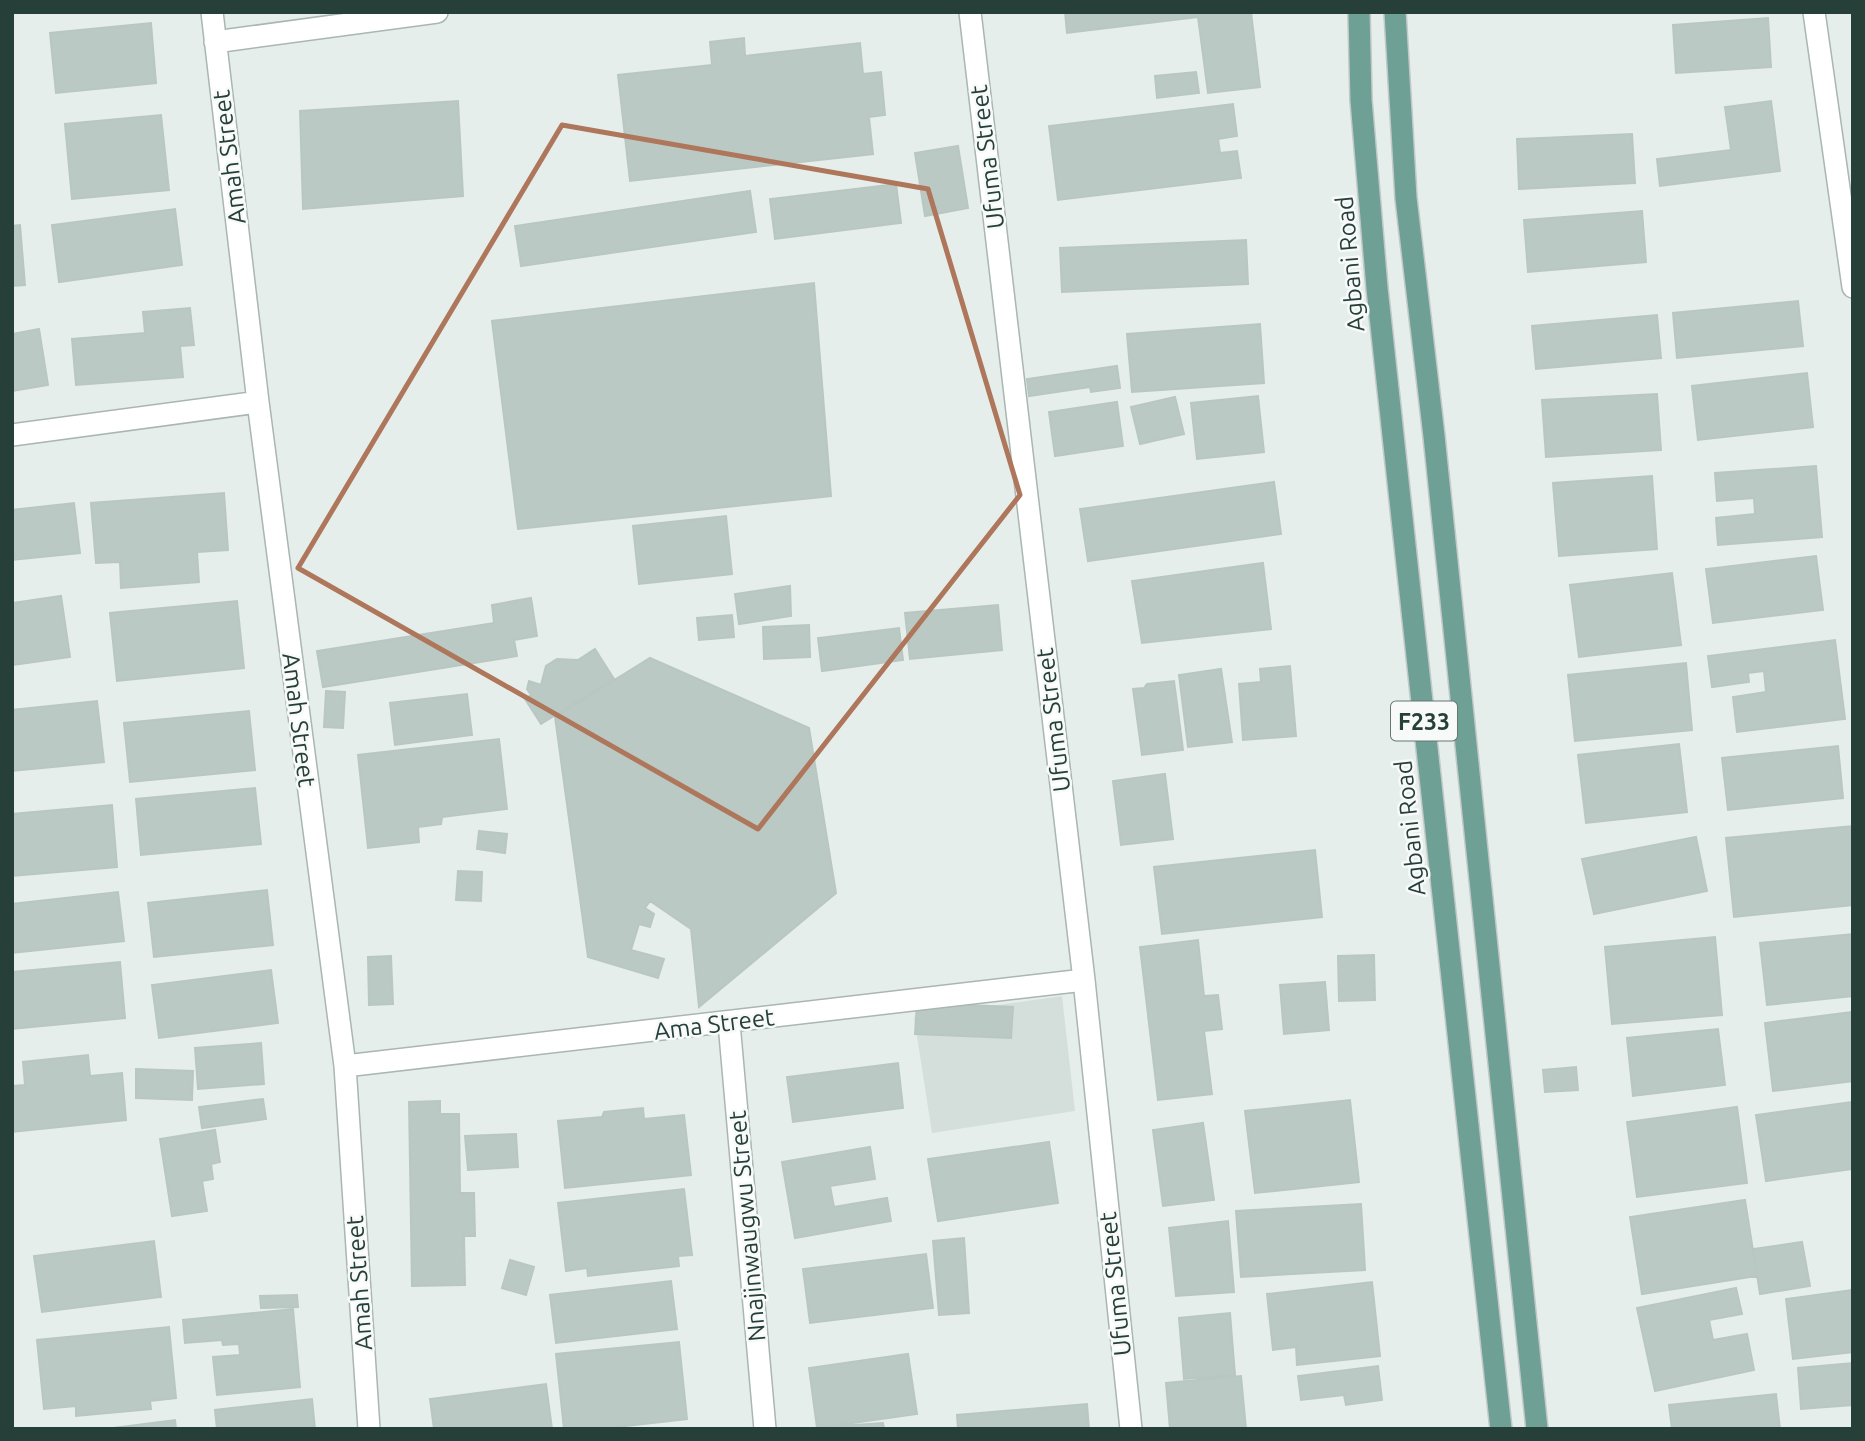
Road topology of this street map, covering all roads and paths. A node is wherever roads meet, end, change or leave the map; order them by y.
1 (212, 12) edge
2 (437, 12) edge
3 (970, 12) edge
4 (1359, 12) edge
5 (1395, 12) edge
6 (1814, 12) edge
7 (215, 41) junction
8 (1853, 287) edge
9 (258, 402) junction
10 (12, 435) edge
11 (1084, 980) junction
12 (729, 1023) junction
13 (345, 1066) junction
14 (369, 1429) edge
15 (765, 1429) edge
16 (1130, 1429) edge
17 (1500, 1429) edge
18 (1537, 1429) edge

1 - 7 street, Amah Street
2 - 7 street
3 - 11 street, Ufuma Street
4 - 17 main road, Agbani Road / F233
5 - 18 main road, F233
6 - 8 street
7 - 9 street, Amah Street
9 - 10 street
9 - 13 street, Amah Street
11 - 12 street, Ama Street
11 - 16 street, Ufuma Street
12 - 13 street, Ama Street
12 - 15 street, Nnajinwaugwu Street
13 - 14 street, Amah Street

